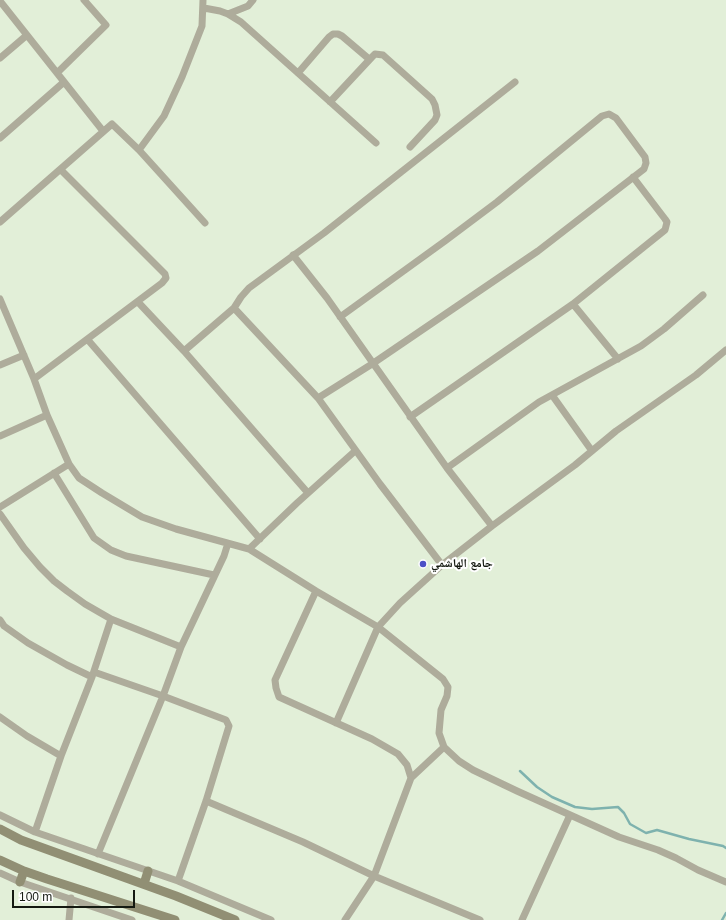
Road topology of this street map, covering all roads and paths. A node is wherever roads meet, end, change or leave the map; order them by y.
1 (84, 0) edge
2 (203, 0) edge
3 (253, 0) edge
4 (0, 1) edge
5 (204, 8) junction
6 (228, 14) junction
7 (27, 34) junction
8 (0, 58) edge
9 (369, 60) junction
10 (57, 73) junction
11 (298, 73) junction
12 (64, 82) junction
13 (515, 82) dead end
14 (330, 102) junction
15 (103, 131) junction
16 (0, 138) edge
17 (376, 143) dead end
18 (410, 147) dead end
19 (139, 150) junction
20 (61, 170) junction
21 (632, 177) junction
22 (0, 222) edge
23 (205, 223) dead end
24 (293, 255) junction
25 (703, 295) dead end
26 (0, 299) edge
27 (138, 302) junction
28 (573, 304) junction
29 (234, 308) junction
30 (340, 317) junction
31 (88, 340) junction
32 (726, 350) edge
33 (184, 352) junction
34 (24, 355) junction
35 (618, 359) junction
36 (372, 364) junction
37 (0, 365) edge
38 (34, 379) junction
39 (552, 395) junction
40 (318, 398) junction
41 (47, 415) junction
42 (410, 416) junction
43 (0, 436) edge
44 (356, 451) junction
45 (592, 451) junction
46 (69, 464) junction
47 (447, 468) junction
48 (54, 473) junction
49 (308, 493) junction
50 (0, 507) edge
51 (0, 514) edge
52 (492, 526) junction
53 (260, 539) junction
54 (228, 543) junction
55 (249, 549) junction
56 (442, 565) junction
57 (214, 575) junction
58 (316, 591) junction
59 (111, 619) junction
60 (0, 620) edge
61 (378, 627) junction
62 (181, 647) junction
63 (93, 675) junction
64 (163, 696) junction
65 (0, 717) edge
66 (336, 723) junction
67 (444, 748) junction
68 (61, 756) junction
69 (411, 778) junction
70 (206, 801) junction
71 (0, 815) edge
72 (570, 815) junction
73 (0, 830) edge
74 (35, 832) junction
75 (98, 854) junction
76 (0, 860) edge
77 (24, 871) junction
78 (148, 871) junction
79 (0, 873) edge
80 (374, 876) junction
81 (178, 881) junction
82 (20, 882) junction
83 (726, 882) edge
84 (144, 884) junction
85 (71, 898) junction
86 (69, 920) edge
87 (132, 920) edge
88 (175, 920) edge
89 (235, 920) edge
90 (271, 920) edge
91 (345, 920) edge
92 (480, 920) edge
93 (522, 920) edge

1 - 10 street
2 - 5 street
3 - 6 street
4 - 7 street
5 - 6 street
5 - 19 street
6 - 11 street
7 - 8 street
7 - 10 street
9 - 11 street
9 - 14 street
9 - 18 street
10 - 12 street
11 - 14 street
12 - 15 street
12 - 16 street
13 - 24 street
14 - 17 street
15 - 19 street
15 - 20 street
19 - 23 street
20 - 22 street
20 - 27 street
21 - 28 street
21 - 30 street
21 - 36 street
24 - 29 street
24 - 30 street
25 - 35 street
26 - 34 street
27 - 31 street
27 - 33 street
28 - 35 street
28 - 42 street
29 - 33 street
29 - 40 street
30 - 36 street
31 - 38 street
31 - 53 street
32 - 45 street
33 - 49 street
34 - 37 street
34 - 38 street
35 - 39 street
36 - 40 street
36 - 42 street
38 - 41 street
39 - 45 street
39 - 47 street
40 - 44 street
41 - 43 street
41 - 46 street
42 - 47 street
44 - 49 street
44 - 56 street
45 - 52 street
46 - 48 street
46 - 54 street
47 - 52 street
48 - 50 street
48 - 57 street
49 - 53 street
51 - 59 street
52 - 56 street
53 - 55 street
54 - 55 street
54 - 57 street
55 - 58 street
56 - 61 street
57 - 62 street
58 - 61 street
58 - 66 street
59 - 62 street
59 - 63 street
60 - 63 street
61 - 66 street
61 - 67 street
62 - 64 street
63 - 64 street
63 - 68 street
64 - 70 street
64 - 75 street
65 - 68 street
66 - 69 street
67 - 69 street
67 - 72 street
68 - 74 street
69 - 80 street
70 - 80 street
70 - 81 street
71 - 74 street
72 - 83 street
72 - 93 street
73 - 84 main road
74 - 75 street
75 - 78 street
76 - 77 main road
77 - 82 main road
77 - 88 main road
78 - 81 street
78 - 84 main road
79 - 82 street
80 - 91 street
80 - 92 street
81 - 90 street
82 - 85 street
84 - 89 main road
85 - 86 street
85 - 87 street

